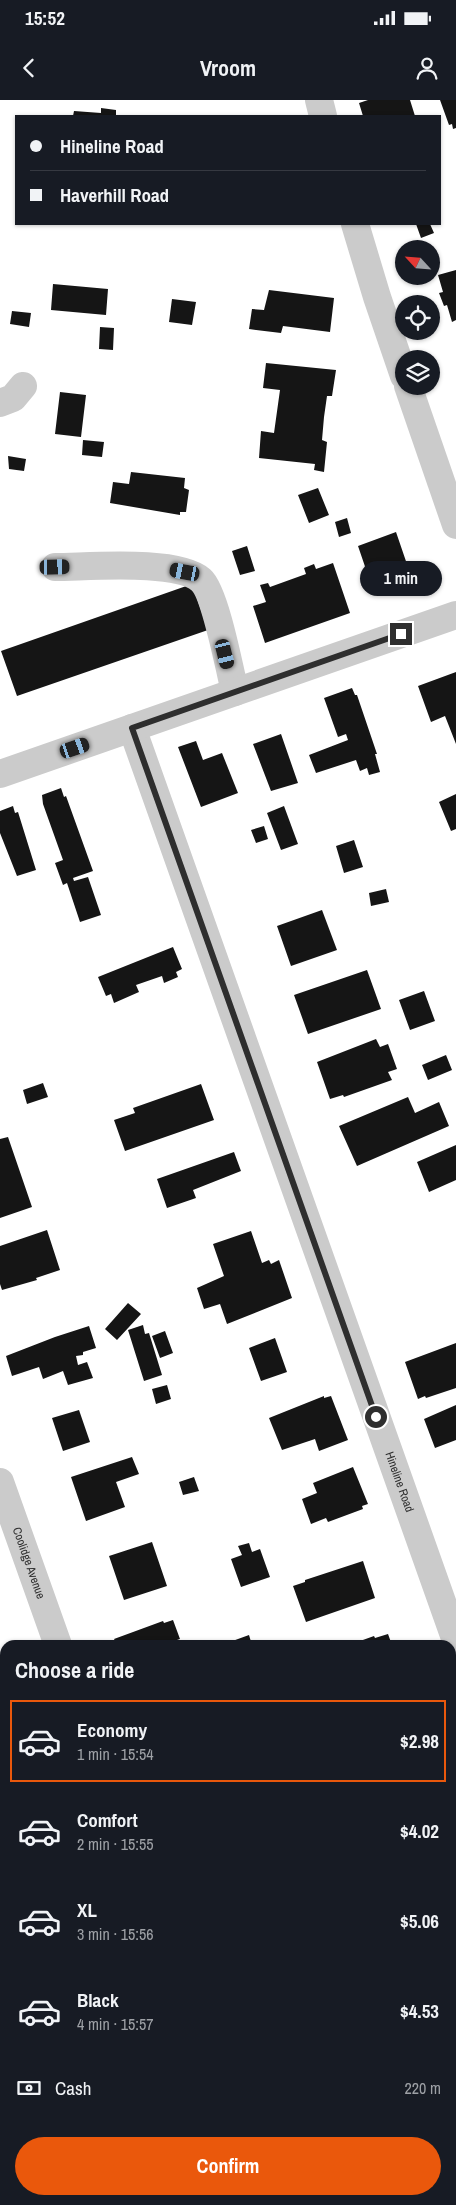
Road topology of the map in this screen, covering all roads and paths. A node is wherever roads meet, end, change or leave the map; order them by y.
1 (318, 100) edge
2 (323, 115) edge
3 (355, 225) edge
4 (395, 350) edge
5 (23, 386) dead end
6 (411, 395) edge
7 (0, 403) edge
8 (456, 525) edge
9 (55, 567) dead end
10 (456, 615) edge
11 (235, 692) junction
12 (132, 728) junction
13 (0, 774) edge
14 (0, 1482) edge
15 (56, 1640) edge
16 (456, 1640) edge

1 - 2 street
3 - 4 street
5 - 7 street
6 - 8 street
9 - 11 street
10 - 11 street
11 - 12 street
12 - 13 street
12 - 16 street, Hineline Road
14 - 15 street, Coolidge Avenue

